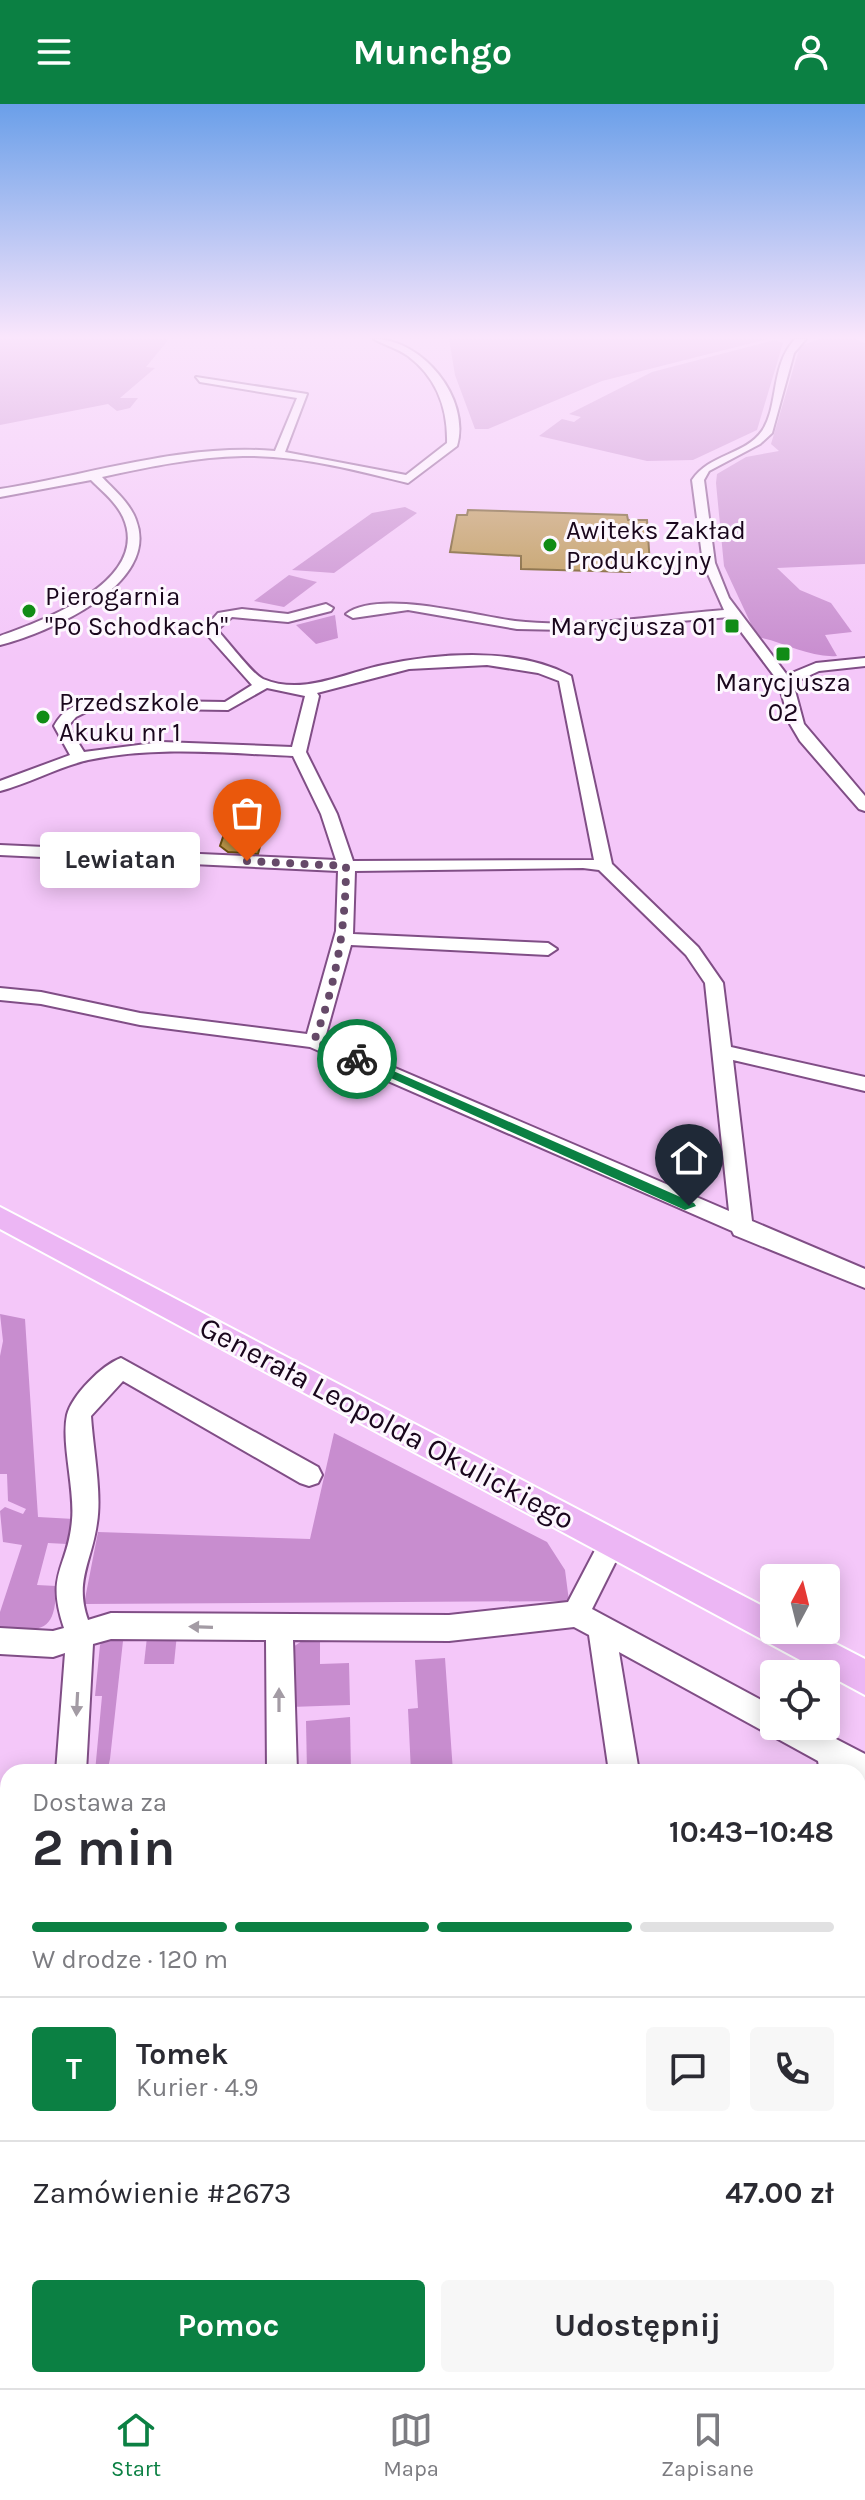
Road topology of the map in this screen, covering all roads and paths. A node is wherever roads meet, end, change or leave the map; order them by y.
1 (282, 446) edge
2 (451, 446) edge
3 (749, 446) edge
4 (279, 454) junction
5 (95, 477) junction
6 (0, 493) edge
7 (326, 608) dead end
8 (731, 613) junction
9 (353, 614) dead end
10 (0, 641) edge
11 (768, 658) junction
12 (865, 662) edge
13 (816, 667) junction
14 (785, 681) junction
15 (264, 684) junction
16 (308, 691) junction
17 (298, 752) junction
18 (79, 757) junction
19 (0, 786) edge
20 (865, 806) edge
21 (0, 850) edge
22 (346, 866) junction
23 (604, 866) junction
24 (341, 939) junction
25 (548, 949) dead end
26 (0, 994) edge
27 (314, 1041) junction
28 (724, 1052) junction
29 (865, 1084) edge
30 (0, 1217) edge
31 (742, 1229) junction
32 (865, 1279) edge
33 (309, 1475) dead end
34 (612, 1543) junction
35 (576, 1614) junction
36 (760, 1622) edge
37 (279, 1627) junction
38 (602, 1630) junction
39 (80, 1636) junction
40 (0, 1641) edge
41 (801, 1644) edge
42 (865, 1678) edge
43 (760, 1715) edge
44 (802, 1740) edge
45 (833, 1762) edge
46 (72, 1764) edge
47 (282, 1764) edge
48 (623, 1764) edge

1 - 4 street
2 - 4 street
3 - 8 street
4 - 5 street
5 - 6 street
5 - 10 street
7 - 15 street
8 - 9 street
8 - 11 street
11 - 13 street
11 - 14 street
12 - 13 street
13 - 14 street
14 - 20 street
15 - 16 street
15 - 18 street
16 - 17 street
16 - 23 street
17 - 18 street
17 - 22 street
18 - 19 street
21 - 22 street
22 - 23 street
22 - 24 street
23 - 28 street
24 - 25 street
24 - 27 street
26 - 27 street
27 - 31 street
28 - 29 street
28 - 31 street
30 - 34 main road, Generała Leopolda Okulickiego
31 - 32 street
33 - 39 street
34 - 35 street
34 - 36 main road, Generała Leopolda Okulickiego
35 - 37 street
35 - 38 street
37 -> 39 street
47 -> 37 street
38 - 43 street
38 - 48 street
39 - 40 street
39 -> 46 street
41 - 42 main road, Generała Leopolda Okulickiego
44 - 45 street

